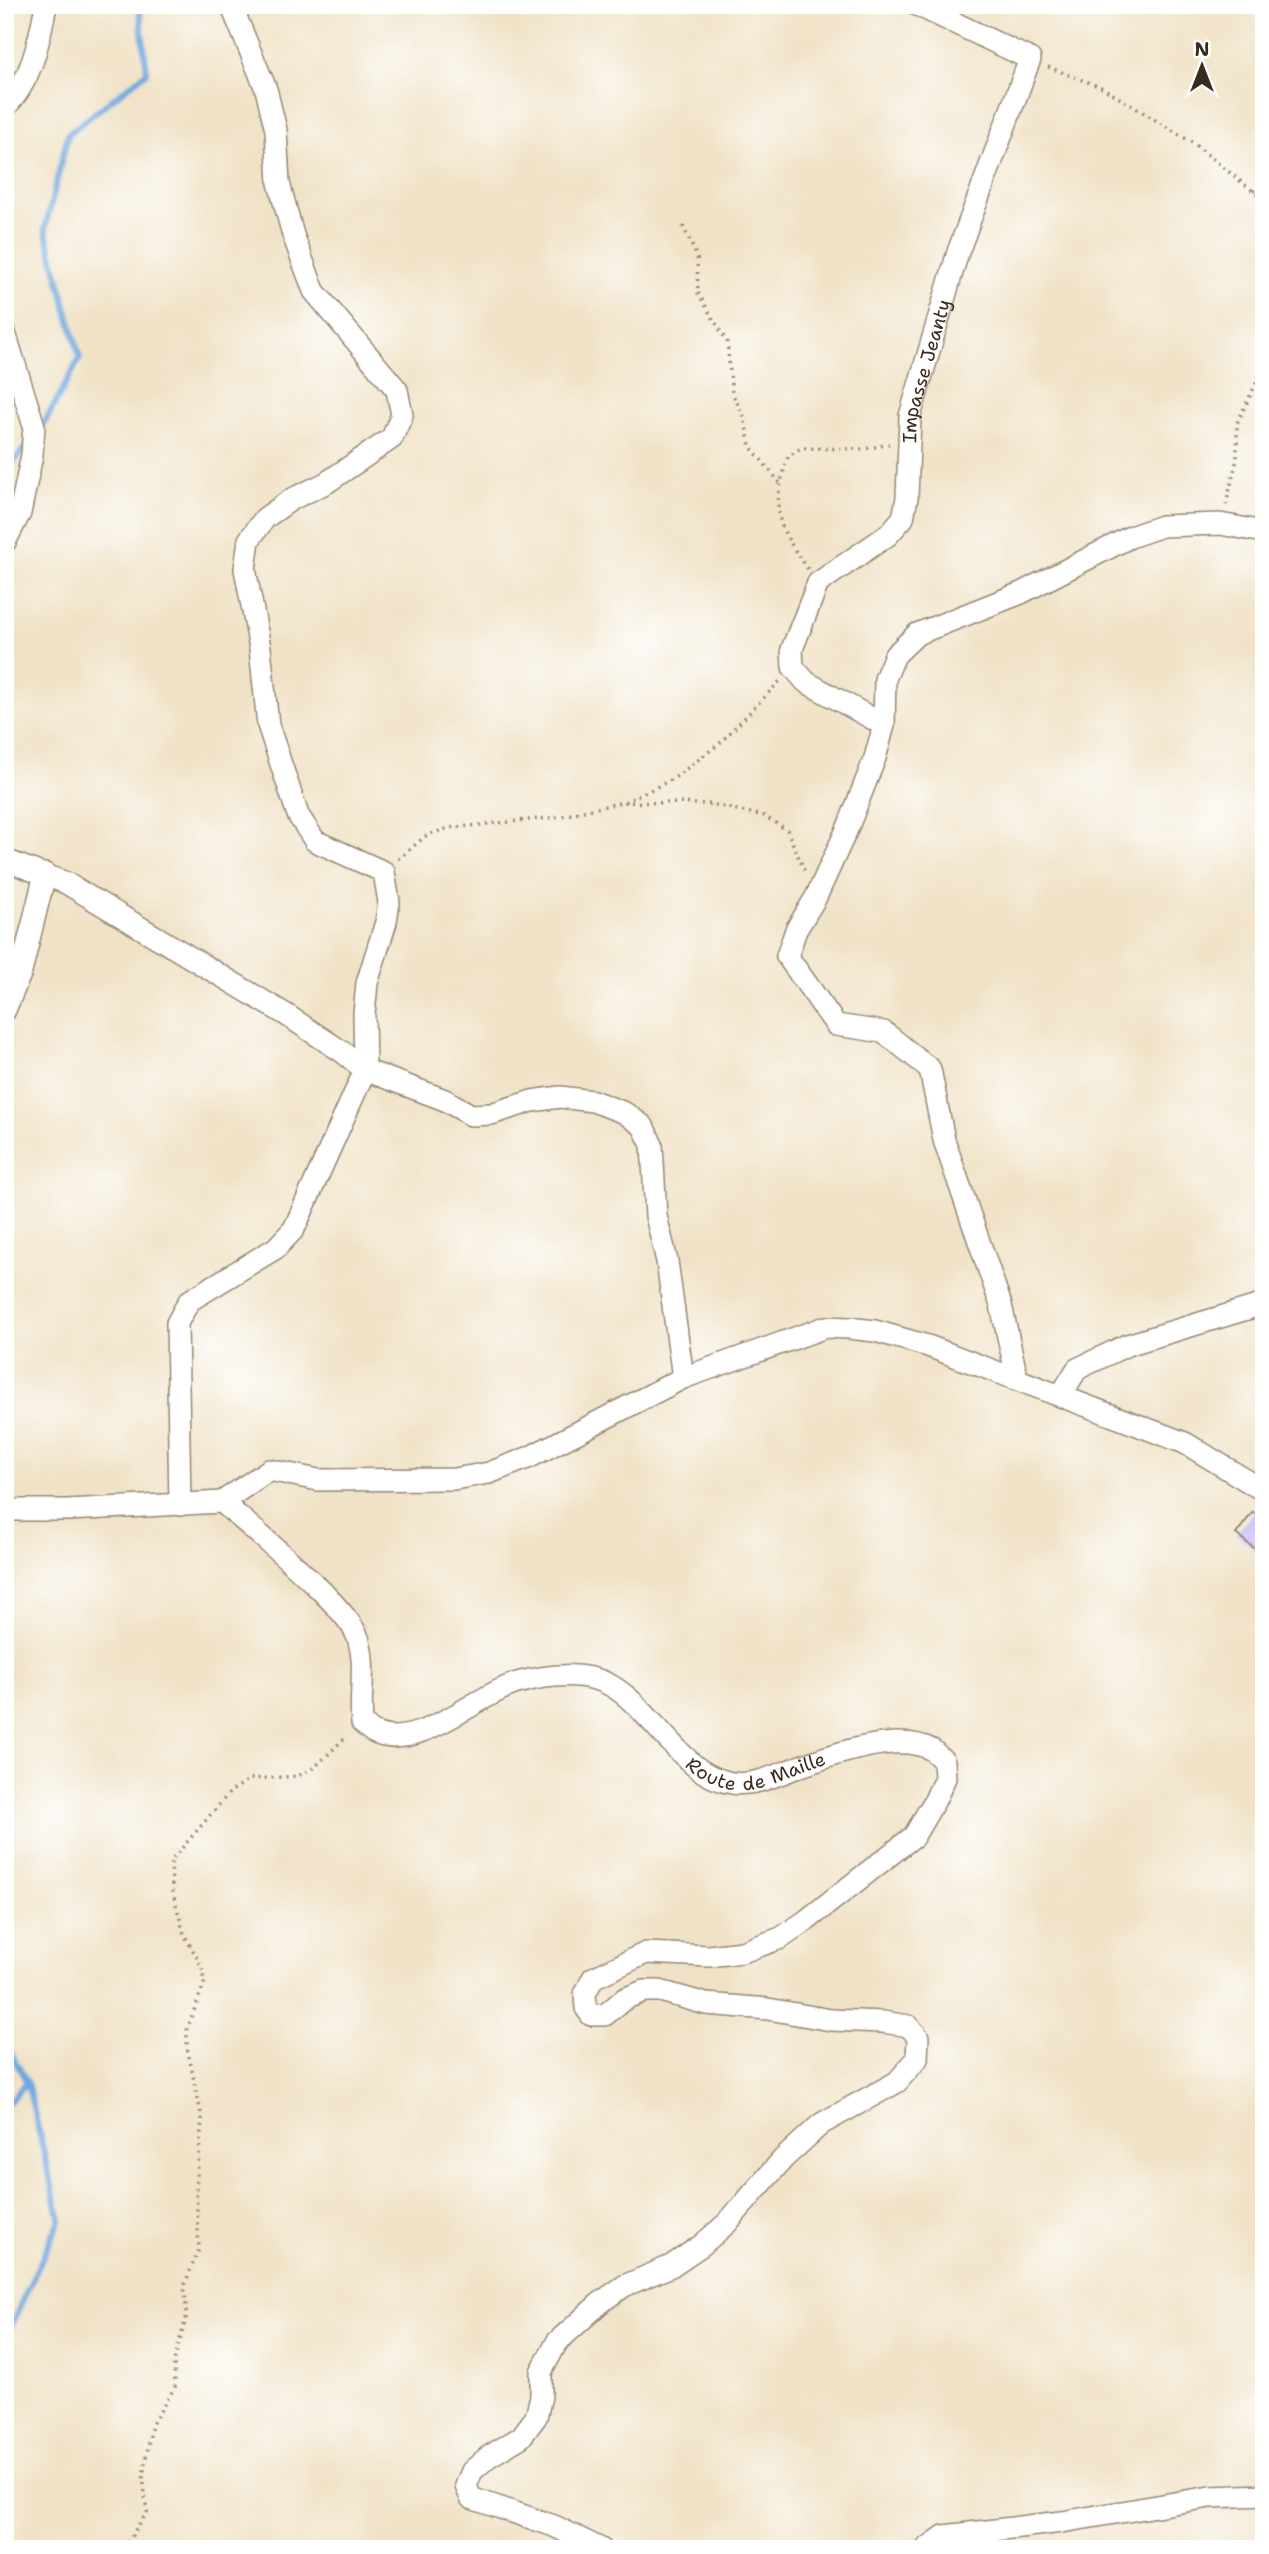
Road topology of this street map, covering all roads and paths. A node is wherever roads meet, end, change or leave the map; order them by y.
1 (46, 5) edge
2 (232, 5) edge
3 (917, 5) edge
4 (1030, 59) junction
5 (5, 107) edge
6 (1264, 184) edge
7 (1253, 191) junction
8 (1264, 200) edge
9 (683, 226) dead end
10 (5, 333) edge
11 (1264, 367) edge
12 (909, 440) junction
13 (780, 483) junction
14 (1220, 524) junction
15 (1264, 532) edge
16 (5, 542) edge
17 (818, 583) junction
18 (793, 667) junction
19 (884, 725) junction
20 (623, 802) junction
21 (5, 860) edge
22 (384, 872) junction
23 (45, 874) junction
24 (816, 897) junction
25 (5, 1010) edge
26 (365, 1070) junction
27 (1264, 1304) edge
28 (683, 1378) junction
29 (1017, 1378) junction
30 (1061, 1395) junction
31 (1264, 1491) edge
32 (222, 1502) junction
33 (180, 1505) junction
34 (5, 1510) edge
35 (362, 1723) junction
36 (1264, 2495) edge
37 (126, 2549) edge
38 (601, 2549) edge
39 (926, 2549) edge

1 - 5 street
2 - 22 street
3 - 4 street
4 - 7 path
4 - 12 street, Impasse Jeanty
6 - 7 path
7 - 8 path
9 - 13 path
10 - 16 street
11 - 14 path
12 - 13 path
12 - 17 street, Impasse Jeanty
13 - 17 path
14 - 15 street
14 - 19 street
17 - 18 street
18 - 19 street
18 - 20 path
19 - 24 street
20 - 22 path
20 - 24 path
21 - 23 street
22 - 26 street
23 - 25 street
23 - 26 street
24 - 29 street
26 - 28 street
26 - 33 street
27 - 30 street
28 - 29 street
28 - 32 street
29 - 30 street
30 - 31 street
32 - 33 street
32 - 35 street
33 - 34 street
35 - 37 path
35 - 38 street, Route de Maille
36 - 39 street

